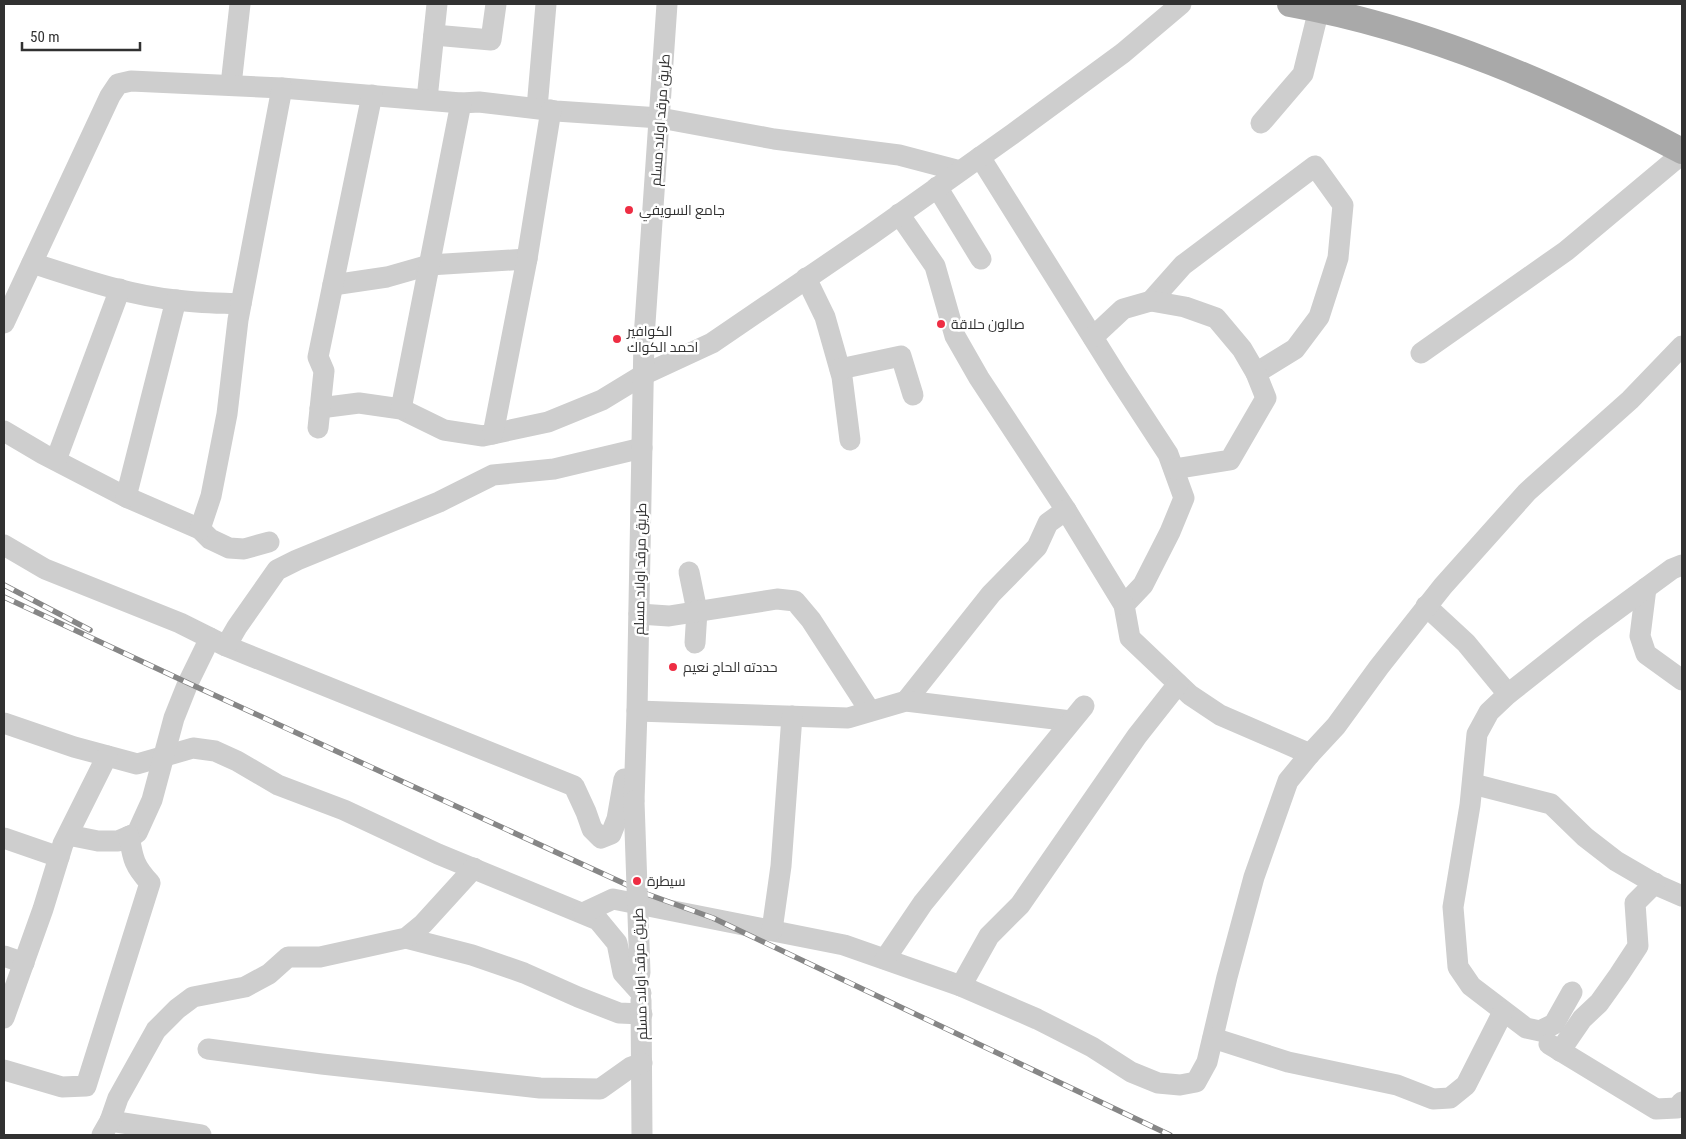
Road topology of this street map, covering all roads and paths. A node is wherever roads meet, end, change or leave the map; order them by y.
1 (240, 4) edge
2 (437, 4) edge
3 (496, 4) edge
4 (546, 4) edge
5 (668, 4) edge
6 (1181, 4) edge
7 (1290, 4) edge
8 (1319, 9) junction
9 (434, 35) junction
10 (231, 86) junction
11 (282, 88) junction
12 (372, 95) junction
13 (427, 99) junction
14 (461, 103) junction
15 (544, 109) junction
16 (660, 118) junction
17 (1261, 123) dead end
18 (1682, 152) edge
19 (980, 157) junction
20 (960, 171) junction
21 (937, 188) junction
22 (899, 214) junction
23 (527, 259) junction
24 (981, 259) dead end
25 (32, 262) junction
26 (429, 265) junction
27 (806, 278) junction
28 (333, 285) junction
29 (120, 289) junction
30 (176, 300) junction
31 (1151, 301) junction
32 (242, 304) junction
33 (4, 323) edge
34 (1093, 337) junction
35 (1682, 346) edge
36 (1421, 352) dead end
37 (840, 370) junction
38 (1256, 373) junction
39 (643, 375) junction
40 (913, 395) dead end
41 (401, 409) junction
42 (4, 430) edge
43 (493, 434) junction
44 (850, 440) dead end
45 (642, 448) junction
46 (56, 460) junction
47 (1174, 469) junction
48 (126, 497) junction
49 (1066, 510) junction
50 (200, 529) junction
51 (269, 542) dead end
52 (4, 545) edge
53 (1682, 565) edge
54 (689, 572) dead end
55 (1646, 588) junction
56 (1124, 605) junction
57 (1426, 606) junction
58 (697, 611) junction
59 (639, 614) junction
60 (218, 642) junction
61 (695, 643) dead end
62 (1682, 680) edge
63 (1178, 684) junction
64 (1508, 694) junction
65 (906, 701) junction
66 (637, 711) junction
67 (870, 711) junction
68 (792, 716) junction
69 (4, 723) edge
70 (636, 746) junction
71 (1310, 754) junction
72 (106, 756) junction
73 (164, 756) junction
74 (1473, 784) junction
75 (68, 835) junction
76 (129, 836) junction
77 (4, 838) edge
78 (59, 858) junction
79 (474, 868) junction
80 (1655, 883) junction
81 (1682, 896) edge
82 (583, 913) junction
83 (772, 930) junction
84 (406, 938) junction
85 (4, 956) edge
86 (885, 959) junction
87 (24, 963) junction
88 (640, 983) junction
89 (961, 986) junction
90 (1572, 992) dead end
91 (1503, 1012) junction
92 (642, 1014) junction
93 (4, 1018) edge
94 (1526, 1028) junction
95 (1212, 1038) junction
96 (208, 1050) dead end
97 (1560, 1050) junction
98 (642, 1063) junction
99 (4, 1070) edge
100 (86, 1086) junction
101 (118, 1098) junction
102 (1673, 1105) edge
103 (1682, 1119) edge
104 (106, 1128) edge
105 (201, 1135) edge
106 (642, 1135) edge

1 - 10 street
2 - 9 street
3 - 9 street
4 - 15 street
5 - 16 street, طريق مرقد اولاد مسلم
6 - 19 street
7 - 8 main road
8 - 17 street
8 - 18 main road
9 - 13 street
10 - 11 street
10 - 25 street
11 - 12 street
11 - 32 street
12 - 13 street
12 - 28 street
13 - 14 street
14 - 15 street
14 - 26 street
15 - 16 street
15 - 23 street
16 - 20 street
16 - 39 street, طريق مرقد اولاد مسلم
18 - 36 street
19 - 20 street
19 - 34 street
20 - 21 street
21 - 22 street
21 - 24 street
22 - 27 street
22 - 49 street
23 - 26 street
23 - 43 street
25 - 29 street
25 - 33 street
26 - 28 street
26 - 41 street
27 - 37 street
27 - 39 street
28 - 41 street
29 - 30 street
29 - 46 street
30 - 32 street
30 - 48 street
31 - 34 street
31 - 38 street
31 - 38 street
32 - 50 street
34 - 47 street
35 - 57 street
37 - 40 street
37 - 44 street
38 - 47 street
39 - 43 street
39 - 45 street, طريق مرقد اولاد مسلم
41 - 43 street
42 - 46 street
45 - 59 street, طريق مرقد اولاد مسلم
45 - 60 street
46 - 48 street
47 - 56 street
48 - 50 street
49 - 56 street
49 - 65 street
50 - 51 street
52 - 60 street
53 - 55 street
54 - 58 street
55 - 62 street
55 - 64 street
56 - 63 street
57 - 64 street
57 - 71 street
58 - 59 street
58 - 61 street
58 - 67 street
59 - 66 street, طريق مرقد اولاد مسلم
60 - 70 street
60 - 73 street
63 - 71 street
63 - 89 street
64 - 74 street
65 - 67 street
65 - 86 street
66 - 68 street
66 - 70 street, طريق مرقد اولاد مسلم
67 - 68 street
68 - 83 street
69 - 72 street
70 - 88 street, طريق مرقد اولاد مسلم, bridge
71 - 95 street
72 - 73 street
72 - 75 street
73 - 76 street
73 - 79 street
74 - 80 street
74 - 91 street
75 - 76 street
75 - 78 street
76 - 100 street
77 - 78 street
78 - 87 street
79 - 82 street
79 - 84 street
80 - 81 street
80 - 97 street
82 - 83 street
82 - 88 street
83 - 86 street
84 - 92 street
84 - 101 street
85 - 87 street
86 - 89 street
87 - 93 street
88 - 92 street, طريق مرقد اولاد مسلم
89 - 95 street
90 - 94 street
91 - 94 street
91 - 95 street
92 - 98 street, طريق مرقد اولاد مسلم
94 - 97 street
96 - 98 street
97 - 102 street
98 - 106 street, طريق مرقد اولاد مسلم
99 - 100 street
100 - 101 street
101 - 104 street
102 - 103 street
104 - 105 street

